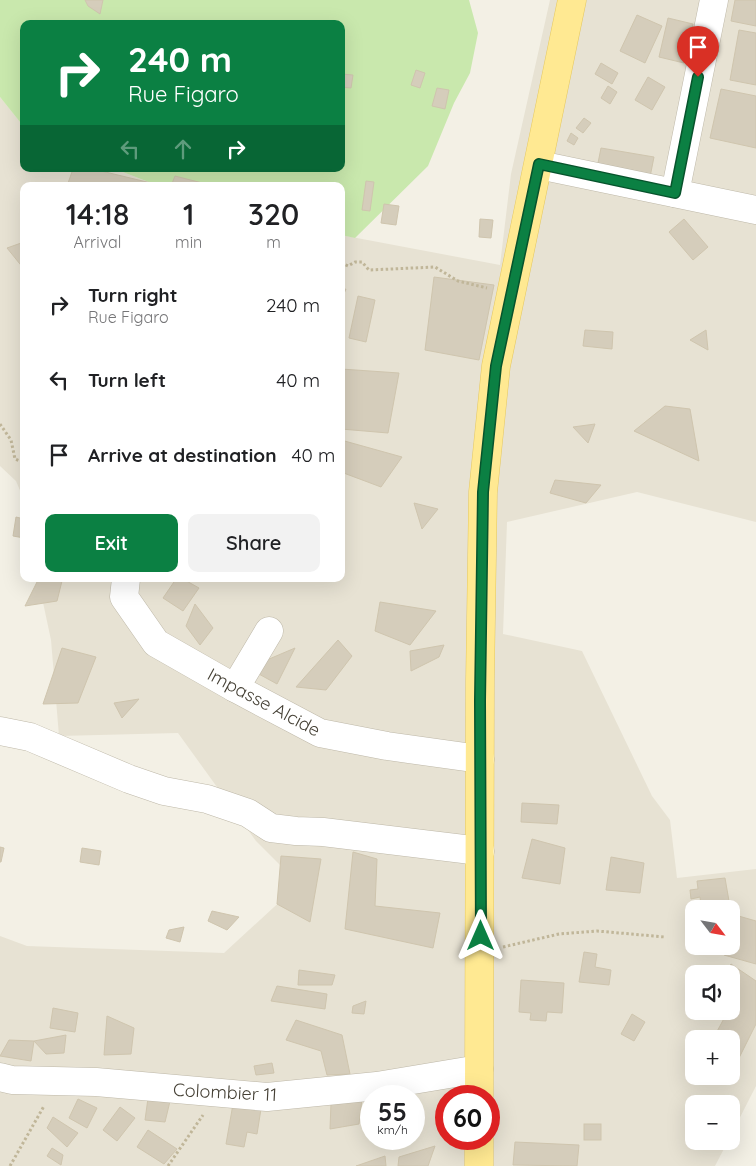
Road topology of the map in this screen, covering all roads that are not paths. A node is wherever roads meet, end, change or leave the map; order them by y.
1 (572, 0) edge
2 (714, 0) edge
3 (539, 164) junction
4 (675, 193) junction
5 (756, 210) edge
6 (126, 582) edge
7 (269, 631) dead end
8 (235, 688) junction
9 (0, 731) edge
10 (480, 759) junction
11 (480, 852) junction
12 (479, 1069) junction
13 (0, 1077) edge
14 (479, 1085) edge
15 (479, 1150) edge
16 (479, 1166) edge

1 - 3 main road
2 - 4 street
3 - 4 street
3 - 10 main road
4 - 5 street
6 - 8 street, Impasse Alcide
7 - 8 street
8 - 10 street, Impasse Alcide
9 - 11 street
10 - 11 main road
11 - 12 main road
12 - 13 street, Colombier 11
12 - 14 main road
15 - 16 main road

